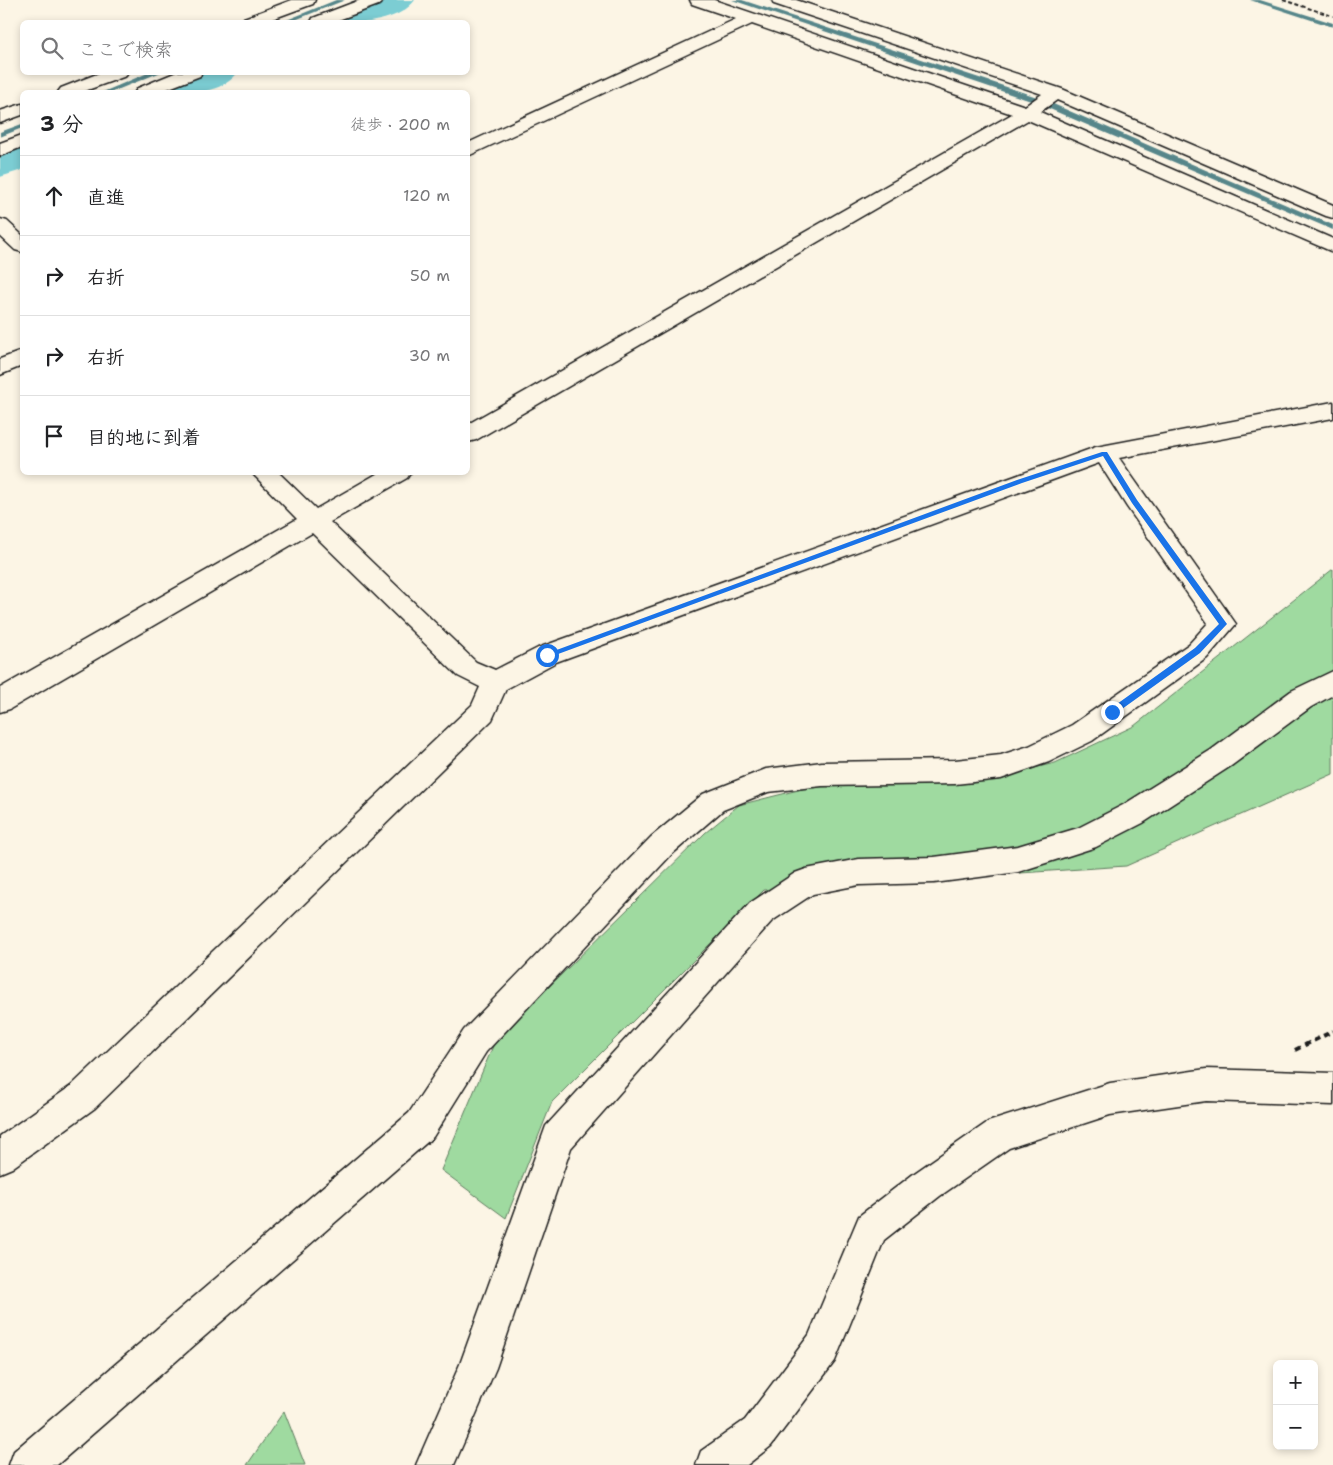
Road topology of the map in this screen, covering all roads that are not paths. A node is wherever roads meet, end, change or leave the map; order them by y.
1 (307, 0) edge
2 (374, 0) edge
3 (698, 0) edge
4 (780, 0) edge
5 (750, 18) junction
6 (255, 20) edge
7 (323, 20) edge
8 (112, 75) edge
9 (186, 75) edge
10 (72, 90) edge
11 (149, 90) edge
12 (1056, 93) junction
13 (20, 110) edge
14 (1027, 113) junction
15 (0, 118) edge
16 (20, 142) edge
17 (470, 149) edge
18 (0, 150) edge
19 (1333, 212) edge
20 (0, 225) edge
21 (20, 244) edge
22 (1333, 246) edge
23 (20, 359) edge
24 (0, 368) edge
25 (1333, 410) edge
26 (470, 433) edge
27 (1104, 453) junction
28 (266, 475) edge
29 (394, 475) edge
30 (314, 521) junction
31 (496, 682) junction
32 (1333, 682) edge
33 (0, 701) edge
34 (1333, 1089) edge
35 (0, 1156) edge
36 (28, 1465) edge
37 (435, 1465) edge
38 (715, 1465) edge

1 - 6 street
2 - 7 street
3 - 5 street
4 - 12 street
5 - 14 street
5 - 17 street
8 - 10 street
9 - 11 street
12 - 14 street
12 - 19 street
13 - 15 street
14 - 22 street
14 - 26 street
16 - 18 street
20 - 21 street
23 - 24 street
25 - 27 street
27 - 31 street
27 - 36 street
28 - 30 street
29 - 30 street
30 - 31 street
30 - 33 street
31 - 35 street
32 - 37 street
34 - 38 street

